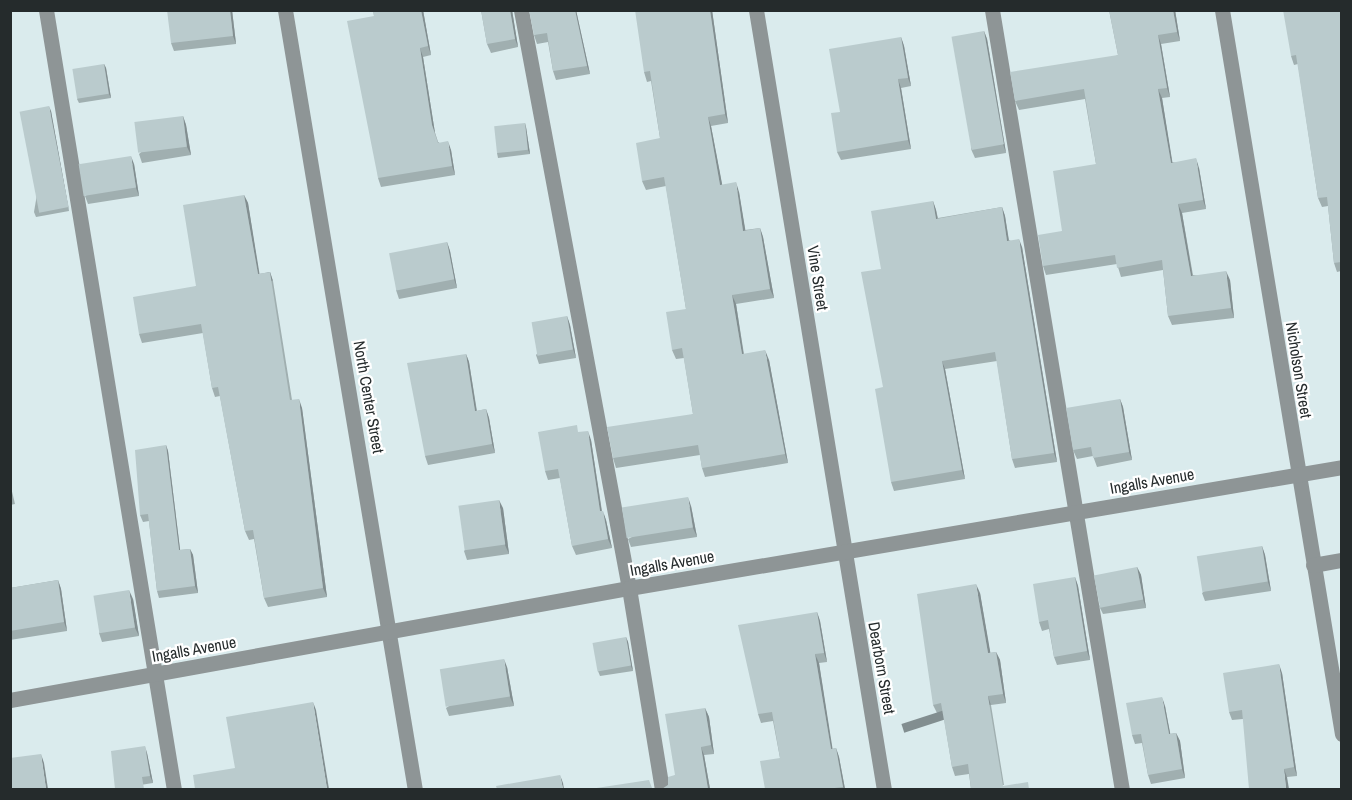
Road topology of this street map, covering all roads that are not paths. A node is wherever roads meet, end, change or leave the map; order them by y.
1 (46, 10) edge
2 (285, 10) edge
3 (522, 10) edge
4 (756, 10) edge
5 (992, 10) edge
6 (1222, 10) edge
7 (1341, 467) edge
8 (1298, 474) junction
9 (1076, 512) junction
10 (844, 552) junction
11 (1341, 560) edge
12 (1313, 565) junction
13 (629, 588) junction
14 (390, 632) junction
15 (1335, 656) edge
16 (156, 674) junction
17 (10, 700) edge
18 (1341, 734) edge
19 (174, 789) edge
20 (415, 789) edge
21 (662, 789) edge
22 (884, 789) edge
23 (1122, 789) edge

1 - 16 street
2 - 14 street, North Center Street
3 - 13 street
4 - 10 street, Vine Street
5 - 9 street
6 - 8 street, Nicholson Street
7 - 8 street, Ingalls Avenue
8 - 9 street, Ingalls Avenue
8 - 12 street, Nicholson Street
9 - 10 street, Ingalls Avenue
9 - 23 street
10 - 13 street, Ingalls Avenue
10 - 22 street, Dearborn Street
11 - 12 street
12 - 15 street, Nicholson Street
13 - 14 street, Ingalls Avenue
13 - 21 street
14 - 16 street, Ingalls Avenue
14 - 20 street, North Center Street
15 - 18 street, Nicholson Street
16 - 17 street, Ingalls Avenue
16 - 19 street

